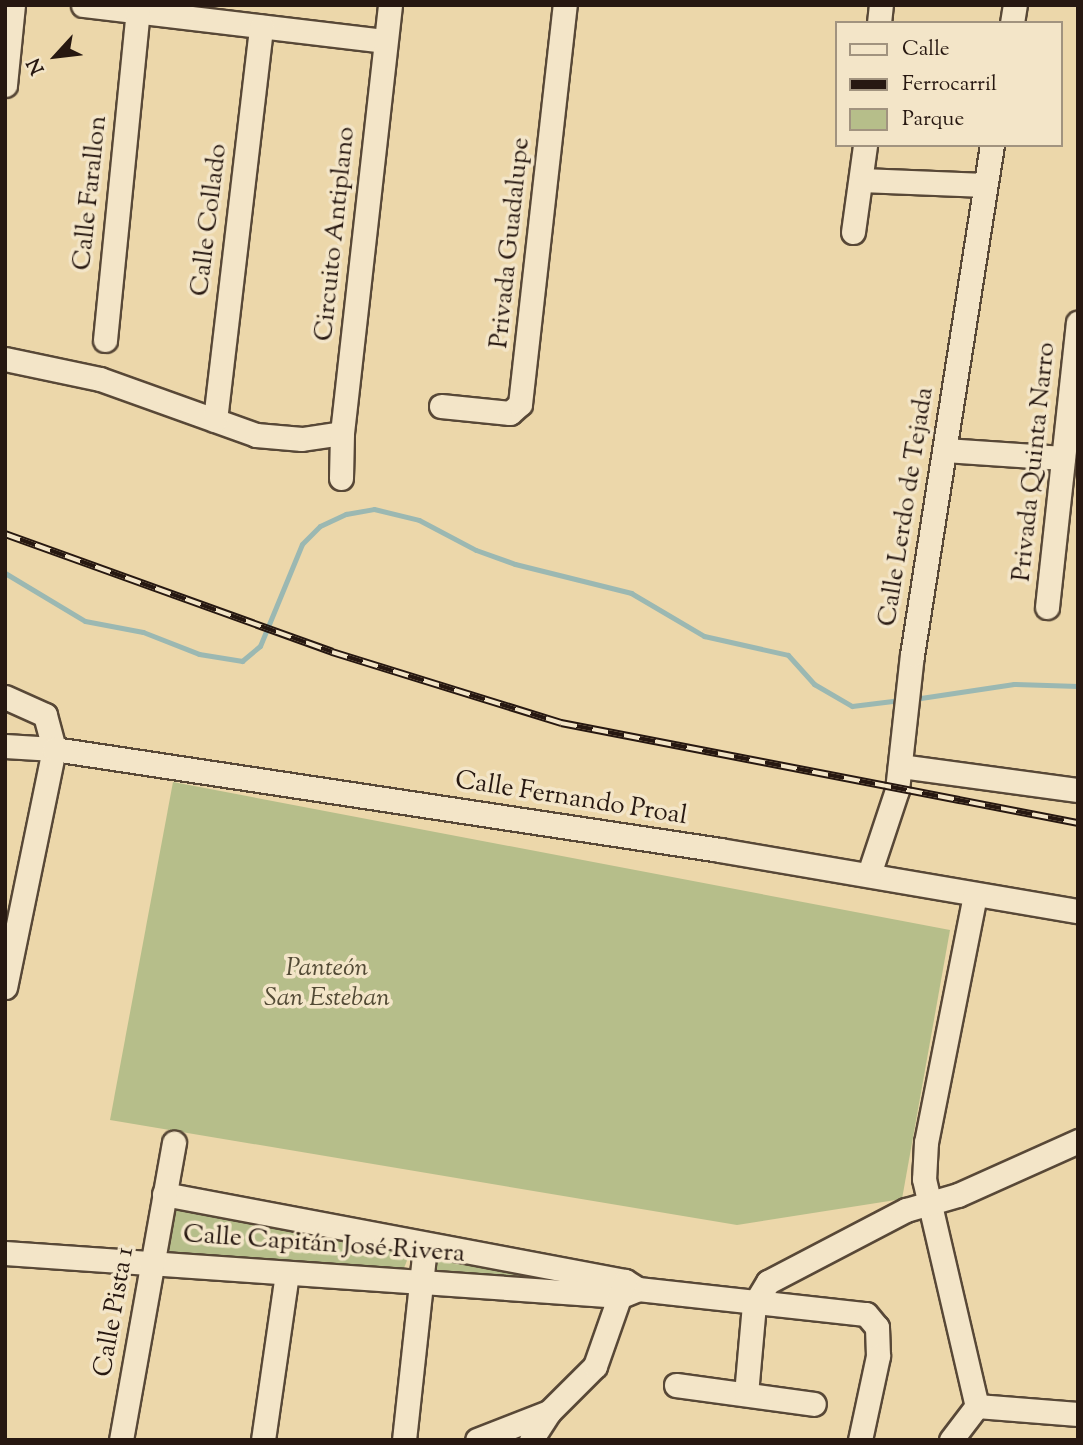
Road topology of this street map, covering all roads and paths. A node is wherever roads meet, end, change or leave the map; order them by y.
1 (13, 5) edge
2 (83, 5) edge
3 (390, 5) edge
4 (565, 5) edge
5 (138, 10) junction
6 (261, 27) junction
7 (385, 41) junction
8 (5, 85) edge
9 (865, 147) edge
10 (992, 147) edge
11 (861, 180) junction
12 (985, 185) junction
13 (853, 232) dead end
14 (1078, 323) edge
15 (105, 340) dead end
16 (5, 359) edge
17 (440, 406) dead end
18 (215, 420) junction
19 (342, 433) junction
20 (945, 450) junction
21 (1063, 458) junction
22 (341, 478) dead end
23 (1047, 607) dead end
24 (5, 697) edge
25 (5, 746) edge
26 (54, 749) junction
27 (900, 766) junction
28 (1078, 790) edge
29 (869, 874) junction
30 (975, 895) junction
31 (1078, 911) edge
32 (5, 987) edge
33 (1078, 1141) edge
34 (174, 1143) dead end
35 (164, 1194) junction
36 (928, 1204) junction
37 (425, 1246) junction
38 (5, 1253) edge
39 (153, 1260) junction
40 (287, 1273) junction
41 (422, 1280) junction
42 (628, 1289) junction
43 (754, 1305) junction
44 (676, 1385) dead end
45 (746, 1394) junction
46 (814, 1404) dead end
47 (977, 1406) junction
48 (549, 1412) junction
49 (1078, 1414) edge
50 (121, 1440) edge
51 (263, 1440) edge
52 (404, 1440) edge
53 (477, 1440) edge
54 (531, 1440) edge
55 (860, 1440) edge
56 (951, 1440) edge

1 - 8 street
2 - 5 street
3 - 7 street, Circuito Antiplano
4 - 17 street, Privada Guadalupe
5 - 6 street
5 - 15 street, Calle Farallon
6 - 7 street
6 - 18 street, Calle Collado
7 - 19 street, Circuito Antiplano
9 - 11 street
10 - 12 street, Calle Lerdo de Tejada
11 - 12 street
11 - 13 street
12 - 20 street, Calle Lerdo de Tejada
14 - 21 street, Privada Quinta Narro
16 - 18 street
18 - 19 street
19 - 22 street, Circuito Antiplano
20 - 21 street
20 - 27 street, Calle Lerdo de Tejada
21 - 23 street, Privada Quinta Narro
24 - 26 street
25 - 26 street, Calle Fernando Proal
26 - 29 street, Calle Fernando Proal
26 - 32 street
27 - 28 street
27 - 29 street, Calle Lerdo de Tejada
29 - 30 street, Calle Fernando Proal
30 - 31 street, Calle Fernando Proal
30 - 36 street
33 - 36 street
34 - 35 street, Calle Pista 1
35 - 37 street, Calle Capitán José Rivera
35 - 39 street, Calle Pista 1
36 - 43 street
36 - 47 street
37 - 41 street
37 - 42 street, Calle Capitán José Rivera
38 - 39 street, Calle Capitán José Rivera
39 - 40 street, Calle Capitán José Rivera
39 - 50 street, Calle Pista 1
40 - 41 street, Calle Capitán José Rivera
40 - 51 street
41 - 42 street, Calle Capitán José Rivera
41 - 52 street
42 - 43 street, Calle Capitán José Rivera
42 - 48 street
43 - 45 street
43 - 55 street, Calle Capitán José Rivera
44 - 45 street
45 - 46 street
47 - 49 street
47 - 56 street
48 - 53 street
48 - 54 street

